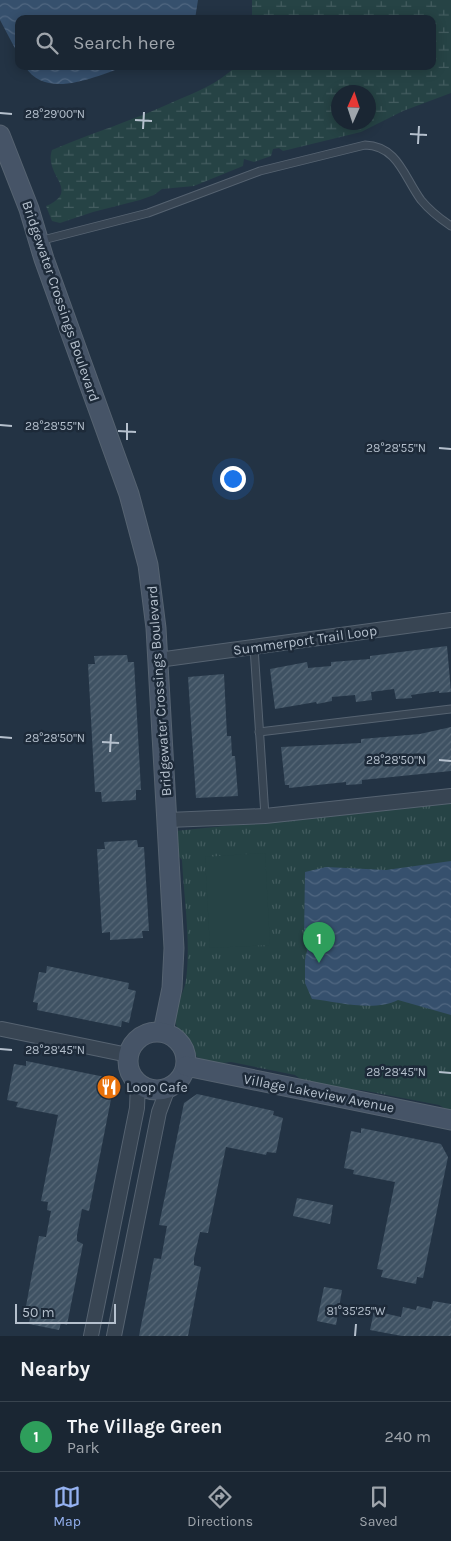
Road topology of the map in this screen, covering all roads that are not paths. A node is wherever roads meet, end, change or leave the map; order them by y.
1 (0, 135) edge
2 (451, 226) edge
3 (38, 241) junction
4 (451, 620) edge
5 (254, 647) junction
6 (158, 660) junction
7 (451, 709) edge
8 (260, 732) junction
9 (451, 796) edge
10 (265, 816) junction
11 (168, 820) junction
12 (2, 1029) dead end
13 (163, 1032) junction
14 (128, 1055) junction
15 (186, 1066) junction
16 (138, 1083) junction
17 (168, 1088) junction
18 (451, 1120) edge
19 (91, 1336) edge
20 (114, 1336) edge

1 - 3 street, Bridgewater Crossings Boulevard
2 - 3 lane
3 - 6 street, Bridgewater Crossings Boulevard
4 - 5 street, Summerport Trail Loop
5 - 6 street, Summerport Trail Loop
5 - 8 lane
6 - 11 street, Bridgewater Crossings Boulevard
7 - 8 lane
8 - 10 lane
9 - 10 street
10 - 11 street
11 - 13 street, Bridgewater Crossings Boulevard
12 - 14 street
13 - 14 street
13 - 15 street
14 - 16 street
15 - 17 street
15 - 18 street, Village Lakeview Avenue
16 - 17 street
16 - 19 street
17 - 20 street

